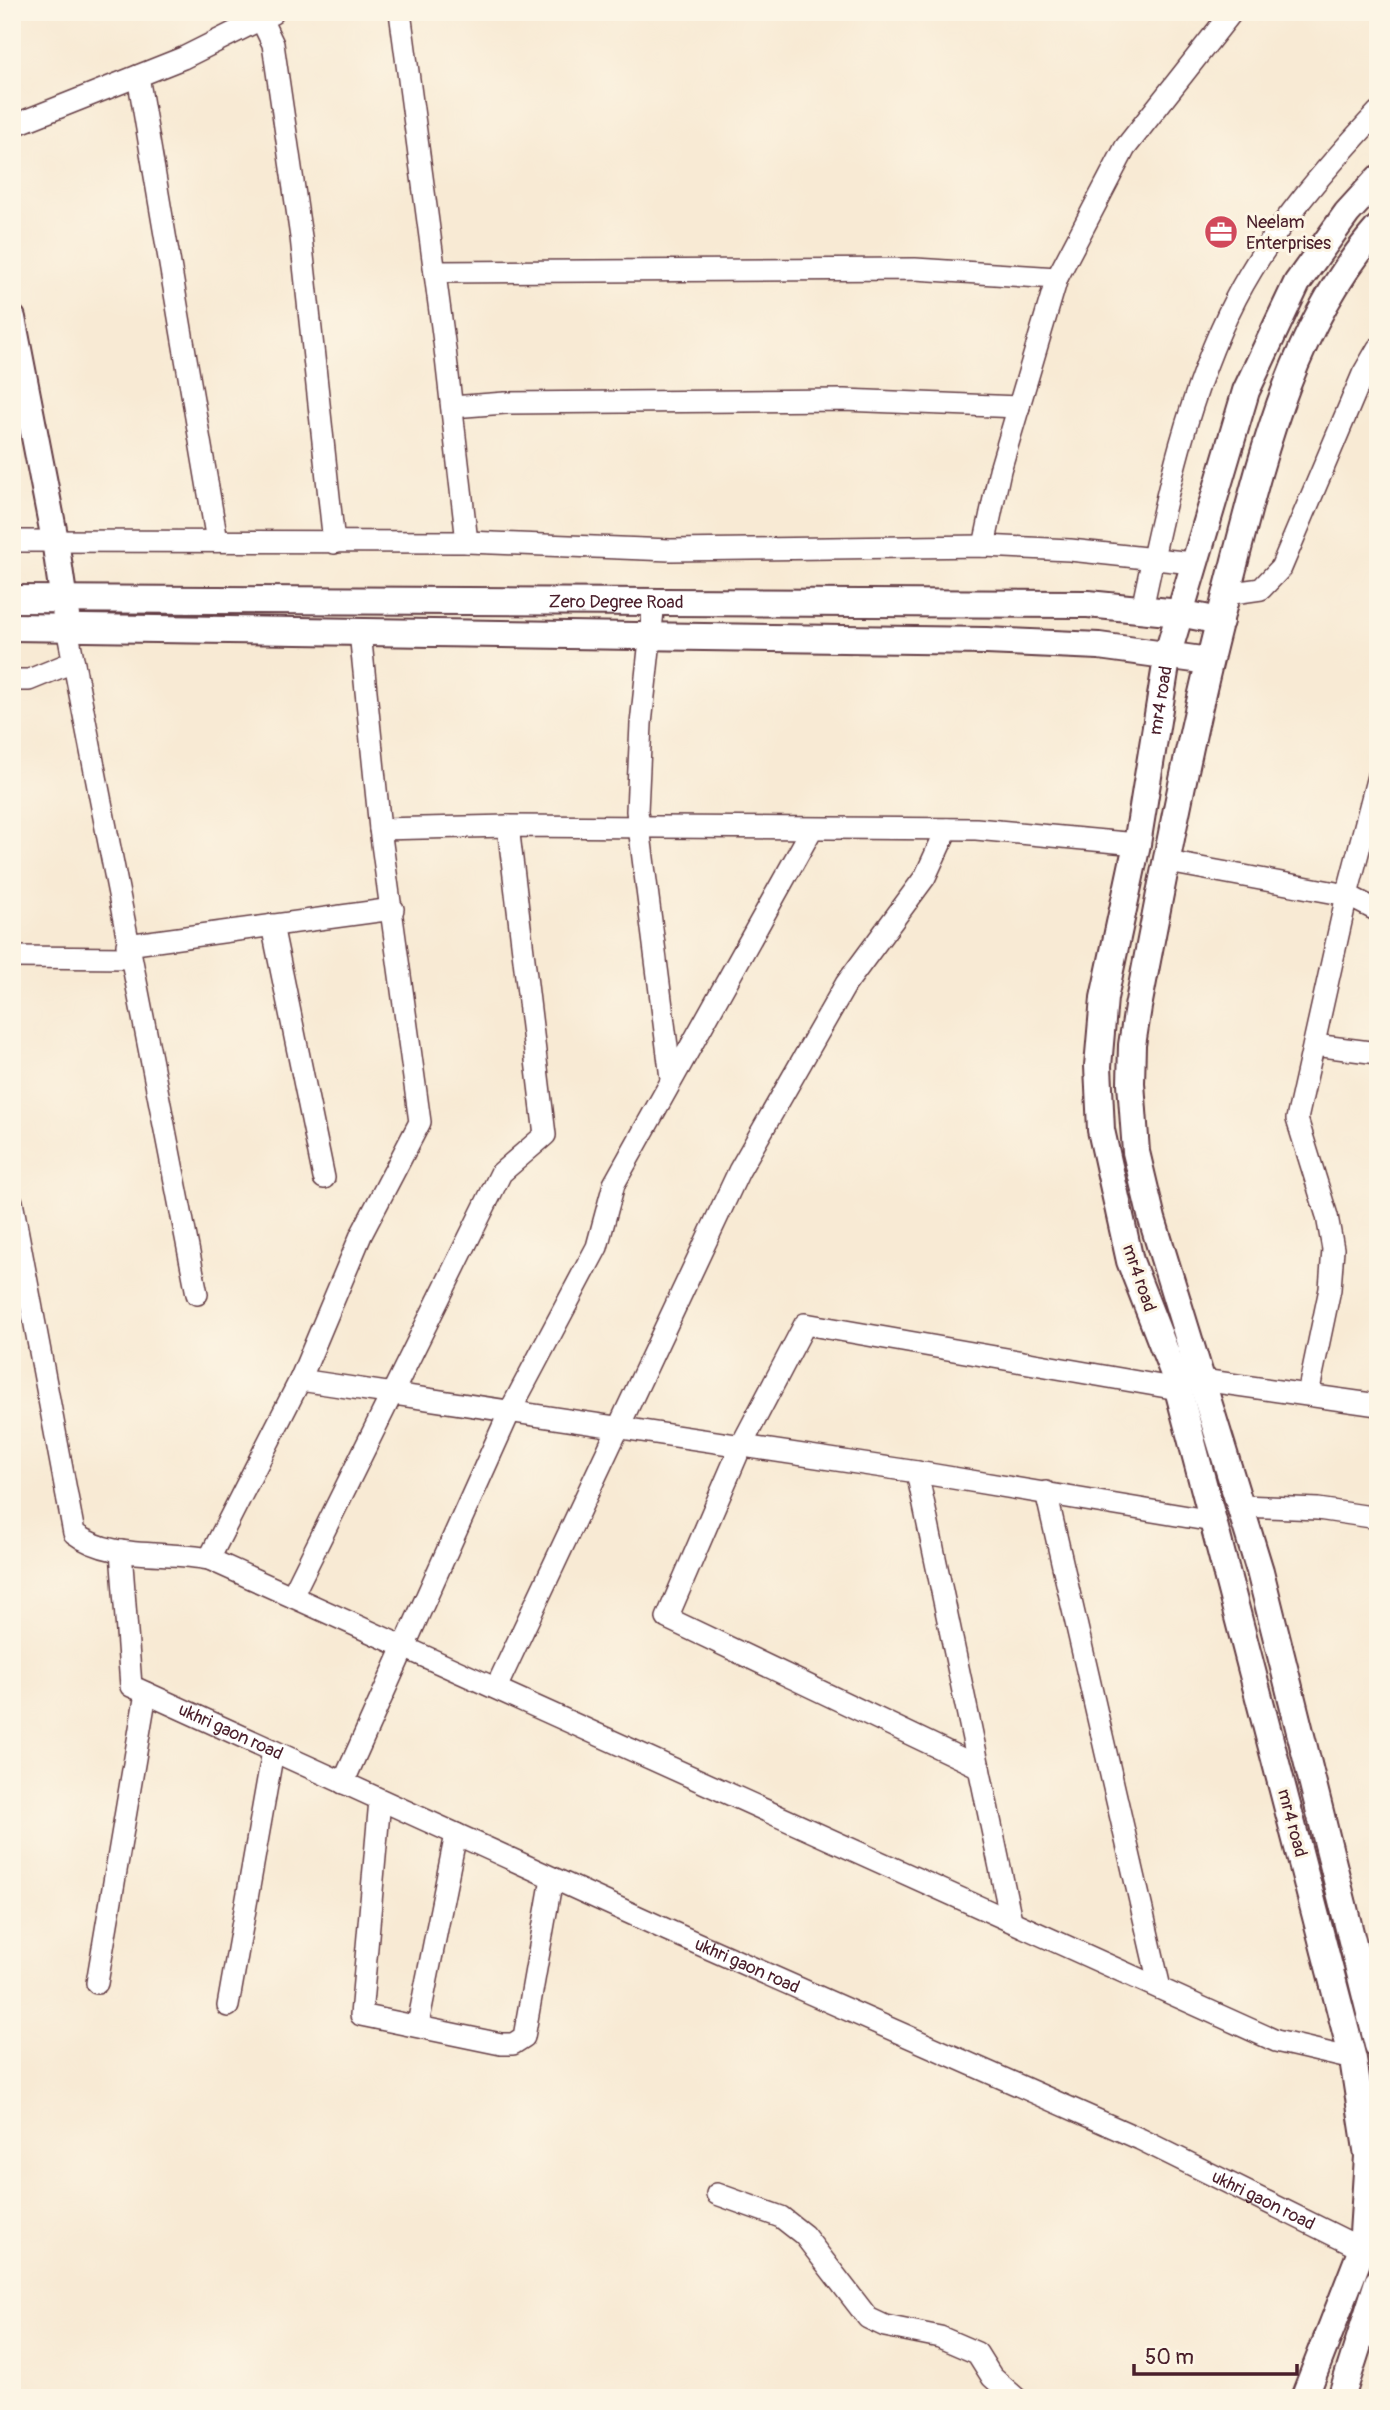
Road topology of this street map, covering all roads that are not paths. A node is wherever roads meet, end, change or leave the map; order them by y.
1 (400, 12) edge
2 (1232, 12) edge
3 (268, 15) edge
4 (138, 76) junction
5 (1378, 112) edge
6 (12, 126) edge
7 (1378, 178) edge
8 (1378, 228) edge
9 (435, 271) junction
10 (1057, 278) junction
11 (12, 318) edge
12 (1378, 348) edge
13 (19, 390) edge
14 (452, 407) junction
15 (1019, 407) junction
16 (55, 540) junction
17 (12, 541) edge
18 (217, 541) junction
19 (334, 542) junction
20 (467, 542) junction
21 (984, 546) junction
22 (1152, 560) junction
23 (1193, 563) junction
24 (1226, 594) junction
25 (65, 598) junction
26 (12, 599) edge
27 (654, 603) junction
28 (1142, 609) junction
29 (1179, 613) junction
30 (1220, 621) junction
31 (12, 627) edge
32 (67, 628) junction
33 (360, 632) junction
34 (650, 635) junction
35 (1168, 653) junction
36 (1209, 661) junction
37 (73, 662) junction
38 (12, 680) edge
39 (1378, 776) edge
40 (508, 826) junction
41 (380, 829) junction
42 (640, 829) junction
43 (812, 829) junction
44 (947, 829) junction
45 (1137, 844) junction
46 (1168, 862) junction
47 (1347, 895) junction
48 (393, 909) junction
49 (1378, 911) edge
50 (272, 925) junction
51 (129, 951) junction
52 (12, 957) edge
53 (1314, 1045) junction
54 (1378, 1053) edge
55 (671, 1078) junction
56 (324, 1178) dead end
57 (12, 1202) edge
58 (19, 1276) edge
59 (197, 1294) dead end
60 (300, 1380) junction
61 (1190, 1385) junction
62 (394, 1394) junction
63 (1308, 1394) junction
64 (1378, 1405) edge
65 (510, 1411) junction
66 (621, 1428) junction
67 (741, 1446) junction
68 (917, 1472) junction
69 (1046, 1492) junction
70 (1241, 1506) junction
71 (1378, 1518) edge
72 (1213, 1521) junction
73 (121, 1551) junction
74 (209, 1559) junction
75 (292, 1596) junction
76 (405, 1647) junction
77 (496, 1688) junction
78 (139, 1690) junction
79 (273, 1751) junction
80 (979, 1767) junction
81 (342, 1783) junction
82 (380, 1800) junction
83 (456, 1834) junction
84 (552, 1878) junction
85 (1011, 1920) junction
86 (97, 1983) dead end
87 (1160, 1988) junction
88 (228, 2006) dead end
89 (418, 2024) junction
90 (1378, 2045) edge
91 (1353, 2059) junction
92 (1378, 2138) edge
93 (717, 2194) dead end
94 (1378, 2206) edge
95 (1362, 2249) junction
96 (1378, 2282) edge
97 (1016, 2398) edge
98 (1304, 2398) edge
99 (1341, 2398) edge

1 - 9 street
2 - 10 street
3 - 4 street
3 - 19 street
4 - 6 street
4 - 18 street
5 - 22 street
7 - 23 street, mr4 road
8 - 24 street, mr4 road
9 - 10 street
9 - 14 street
10 - 15 street
11 - 13 street
12 - 24 street
13 - 16 street
14 - 15 street
14 - 20 street
15 - 21 street
16 - 17 street
16 - 18 street
16 - 25 street
18 - 19 street
19 - 20 street
20 - 21 street
21 - 22 street
22 - 23 street
22 - 28 street
23 - 29 street, mr4 road
24 - 30 street, mr4 road
25 - 26 street, Zero Degree Road
25 - 27 street, Zero Degree Road
25 - 32 street
27 - 28 street, Zero Degree Road
27 - 34 street
28 - 29 street, Zero Degree Road
29 - 30 street, Zero Degree Road
29 - 35 street, mr4 road
30 - 36 street, mr4 road
31 - 32 street, Zero Degree Road
32 - 33 street, Zero Degree Road
32 - 37 street
33 - 34 street, Zero Degree Road
33 - 41 street
34 - 35 street, Zero Degree Road
34 - 42 street
35 - 36 street, Zero Degree Road
35 - 45 street, mr4 road
36 - 46 street, mr4 road
37 - 38 street
37 - 51 street
39 - 47 street
40 - 41 street
40 - 42 street
40 - 62 street
41 - 48 street
42 - 43 street
42 - 55 street
43 - 44 street
43 - 55 street
44 - 45 street
44 - 66 street
45 - 61 street, mr4 road
46 - 47 street
46 - 61 street, mr4 road
47 - 49 street
47 - 53 street
48 - 50 street
48 - 60 street
50 - 51 street
50 - 56 street
51 - 52 street
51 - 59 street
53 - 54 street
53 - 63 street
55 - 65 street
57 - 58 street
58 - 73 street
60 - 62 street
60 - 74 street
61 - 63 street
61 - 67 street
61 - 70 street, mr4 road
61 - 72 street, mr4 road
62 - 65 street
62 - 75 street
63 - 64 street
65 - 66 street
65 - 76 street
66 - 67 street
66 - 77 street
67 - 68 street
67 - 80 street
68 - 69 street
68 - 80 street
69 - 72 street
69 - 87 street
70 - 71 street
70 - 90 street, mr4 road
72 - 91 street, mr4 road
73 - 74 street
73 - 78 street
74 - 75 street
75 - 76 street
76 - 77 street
76 - 81 street
77 - 85 street
78 - 79 street, ukhri gaon road
78 - 86 street
79 - 81 street, ukhri gaon road
79 - 88 street
80 - 85 street
81 - 82 street, ukhri gaon road
82 - 83 street, ukhri gaon road
82 - 89 street
83 - 84 street, ukhri gaon road
83 - 89 street
84 - 89 street
84 - 95 street, ukhri gaon road
85 - 87 street
87 - 91 street
91 - 95 street, mr4 road
92 - 94 street
93 - 97 street
95 - 98 street, mr4 road
96 - 99 street

